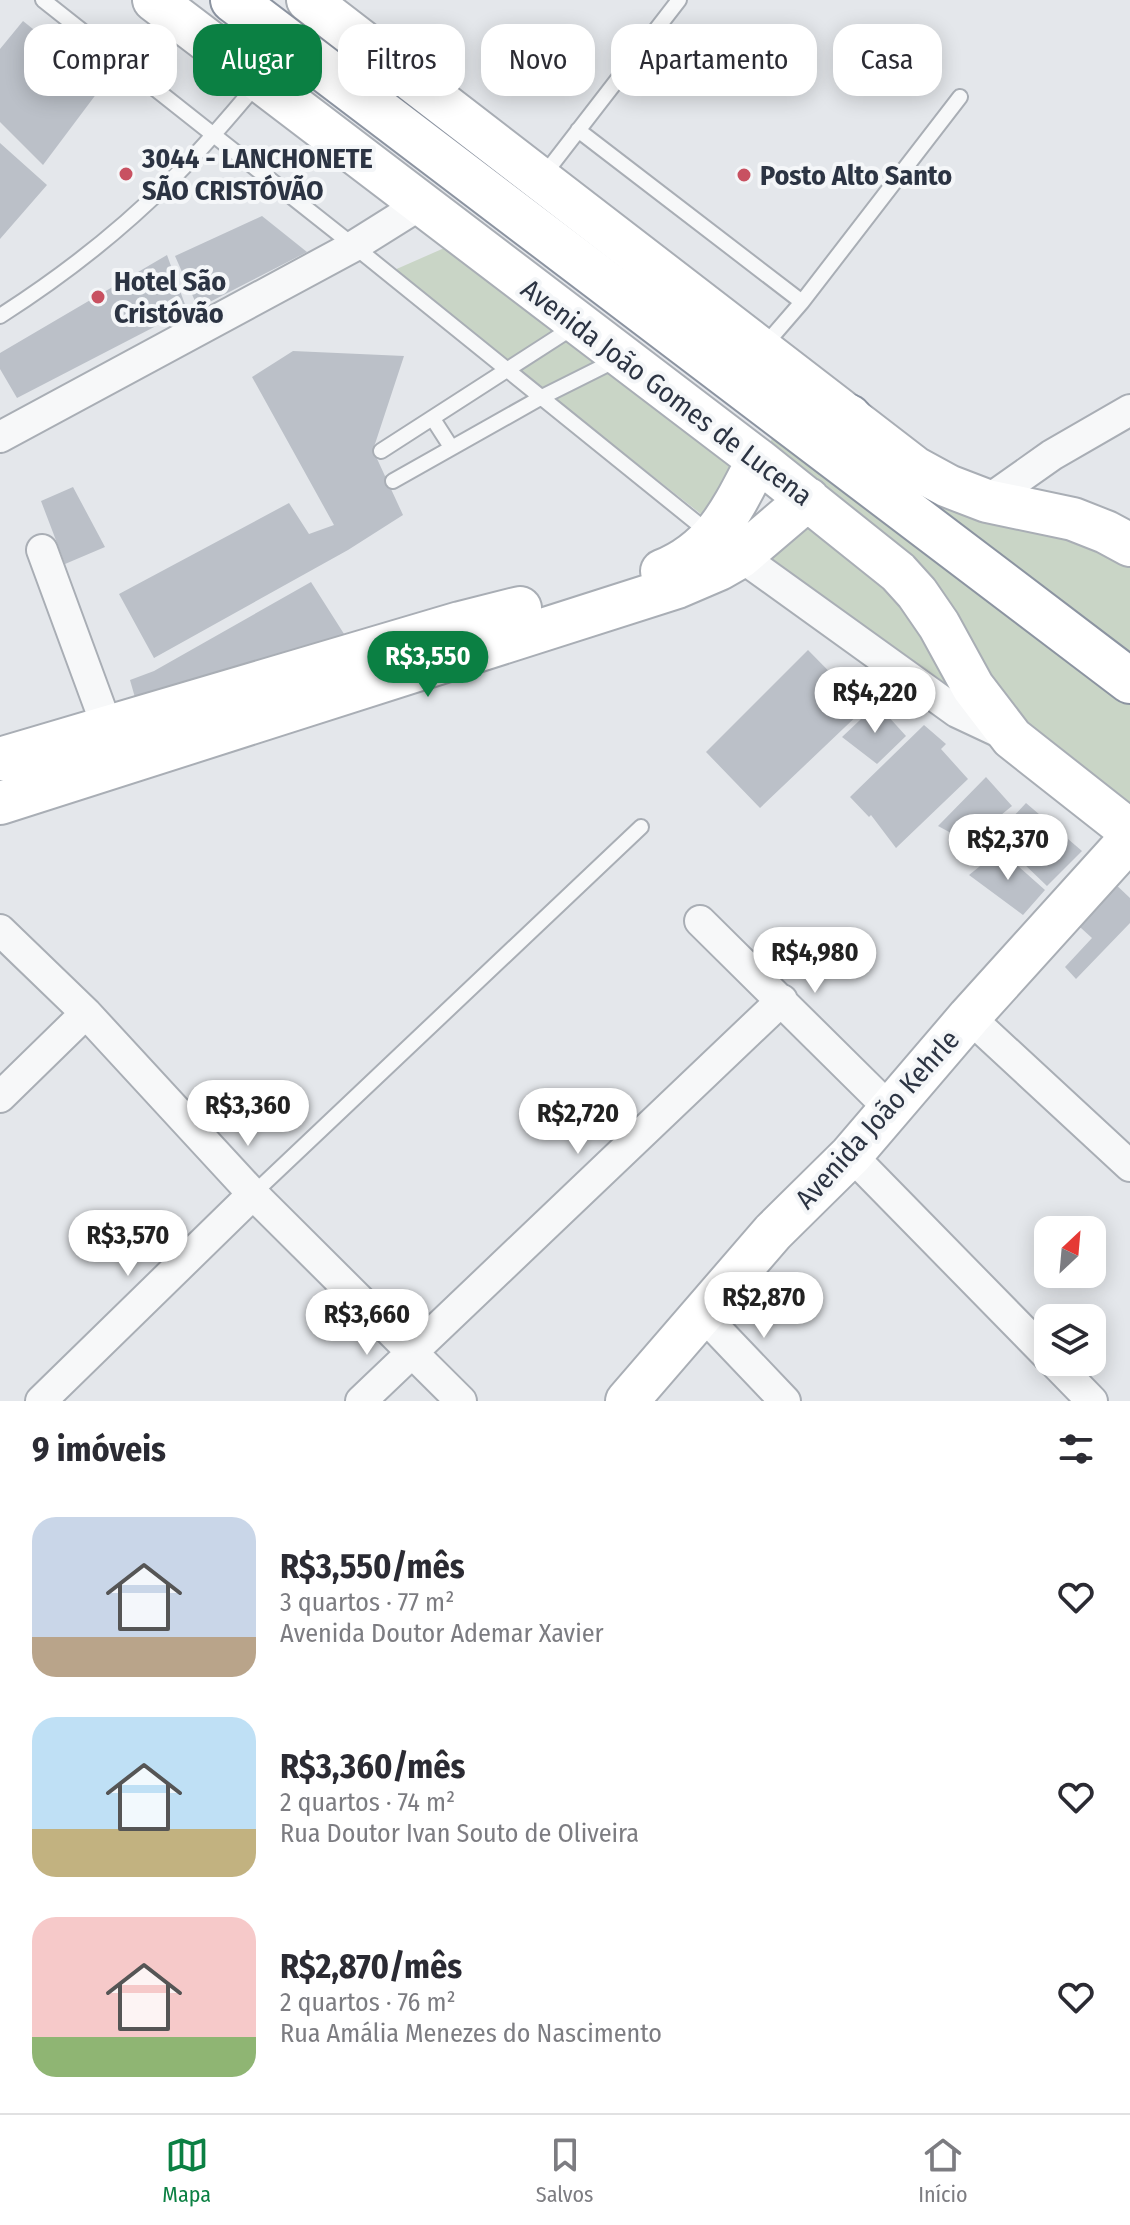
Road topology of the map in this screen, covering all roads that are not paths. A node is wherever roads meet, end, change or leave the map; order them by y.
1 (43, 0) edge
2 (154, 0) edge
3 (233, 0) edge
4 (308, 0) edge
5 (679, 0) edge
6 (193, 29) edge
7 (246, 96) edge
8 (281, 96) edge
9 (960, 97) dead end
10 (578, 130) junction
11 (214, 134) junction
12 (540, 179) junction
13 (421, 204) junction
14 (354, 246) junction
15 (802, 302) junction
16 (0, 316) edge
17 (579, 324) junction
18 (761, 349) junction
19 (622, 357) junction
20 (509, 371) junction
21 (542, 397) junction
22 (1130, 410) edge
23 (849, 417) junction
24 (433, 419) junction
25 (0, 437) edge
26 (451, 447) junction
27 (381, 451) dead end
28 (758, 460) junction
29 (393, 481) dead end
30 (808, 499) junction
31 (987, 501) junction
32 (1130, 545) edge
33 (727, 547) junction
34 (42, 550) dead end
35 (977, 562) junction
36 (1130, 681) edge
37 (1012, 738) junction
38 (114, 746) junction
39 (0, 759) edge
40 (0, 803) edge
41 (641, 827) dead end
42 (1130, 831) edge
43 (1130, 839) edge
44 (700, 921) dead end
45 (0, 930) edge
46 (782, 1000) junction
47 (86, 1013) junction
48 (969, 1017) junction
49 (0, 1097) edge
50 (890, 1109) junction
51 (851, 1155) junction
52 (1130, 1166) edge
53 (253, 1194) junction
54 (704, 1316) junction
55 (1034, 1342) edge
56 (411, 1350) junction
57 (1068, 1376) edge
58 (41, 1401) edge
59 (361, 1401) edge
60 (461, 1401) edge
61 (627, 1401) edge
62 (785, 1401) edge
63 (1092, 1401) edge

1 - 11 lane
2 - 6 main road, Avenida João Gomes de Lucena
3 - 35 highway, Avenida João Gomes de Lucena
4 - 12 main road
5 - 10 lane
7 - 11 lane
8 - 13 main road, Avenida João Gomes de Lucena
9 - 15 lane
10 - 12 lane
10 - 15 lane
11 - 14 lane
11 - 16 lane
12 - 18 main road
13 - 14 street
13 - 17 main road, Avenida João Gomes de Lucena
14 - 20 lane
14 - 25 street
15 - 18 lane
17 - 19 main road, Avenida João Gomes de Lucena
17 - 20 lane
18 - 23 main road
19 - 21 lane
19 - 28 main road, Avenida João Gomes de Lucena
20 - 21 lane
20 - 24 lane
21 - 26 lane
21 - 33 lane
22 - 31 street
23 - 31 main road
23 - 35 highway
24 - 26 lane
24 - 27 lane
26 - 29 lane
28 - 30 main road, Avenida João Gomes de Lucena
28 - 33 main road
30 - 33 main road
30 - 37 main road, Avenida João Gomes de Lucena
31 - 32 main road
33 - 37 street
33 - 38 main road
34 - 38 street
35 - 36 highway, Avenida João Gomes de Lucena
37 - 42 main road, Avenida João Gomes de Lucena
38 - 39 main road
38 - 40 main road
41 - 53 lane
43 - 48 main road, Avenida João Kehrle
44 - 46 street
45 - 47 street
46 - 50 street
46 - 56 street
47 - 49 street
47 - 53 street
48 - 50 main road, Avenida João Kehrle
48 - 52 street
50 - 51 main road, Avenida João Kehrle
51 - 54 main road, Avenida João Kehrle
51 - 55 street
53 - 56 street
53 - 58 street
54 - 61 main road, Avenida João Kehrle
54 - 62 street
56 - 59 street
56 - 60 street
57 - 63 street

